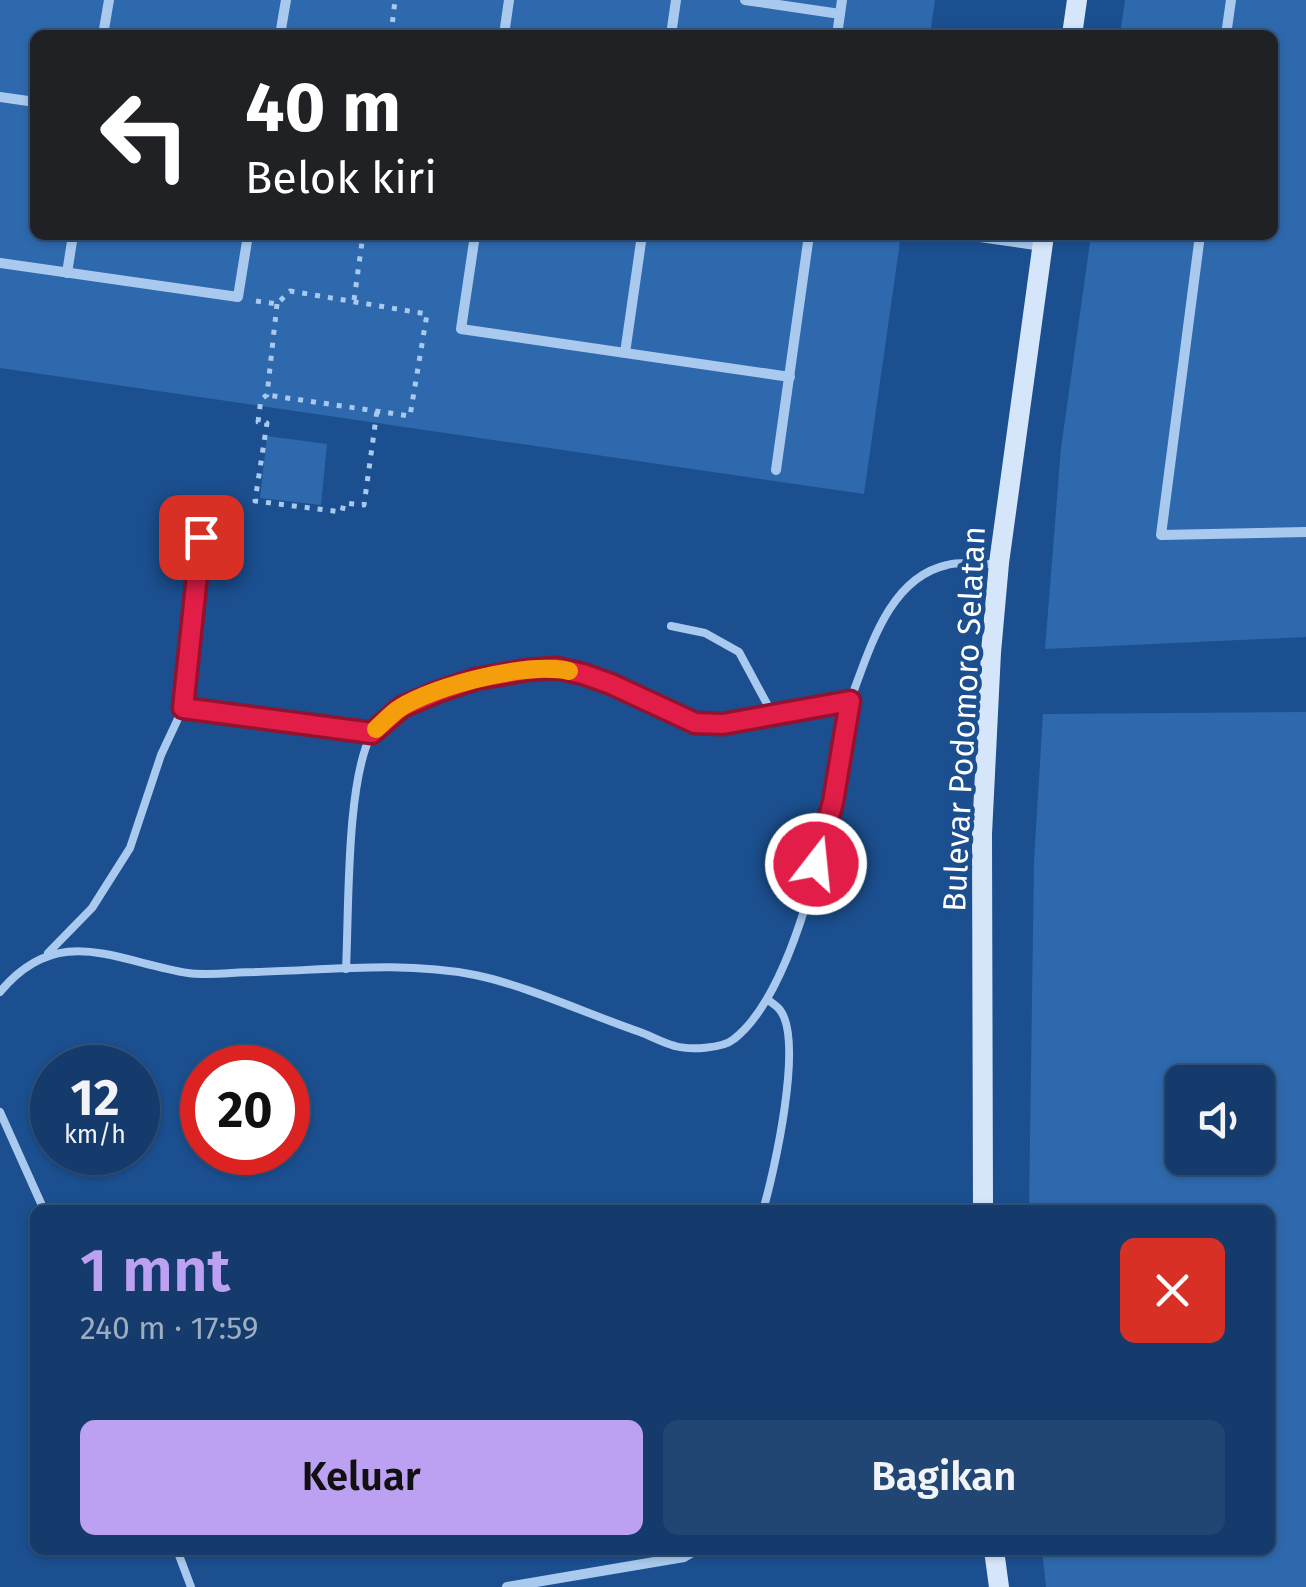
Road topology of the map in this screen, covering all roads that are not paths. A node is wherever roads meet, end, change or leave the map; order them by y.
1 (109, 0) edge
2 (286, 0) edge
3 (509, 0) edge
4 (676, 0) edge
5 (745, 0) edge
6 (842, 0) edge
7 (1077, 0) edge
8 (1230, 0) edge
9 (840, 14) junction
10 (104, 30) edge
11 (281, 30) edge
12 (505, 30) edge
13 (672, 30) edge
14 (838, 30) edge
15 (1073, 30) edge
16 (1227, 30) edge
17 (0, 97) edge
18 (30, 101) edge
19 (72, 240) edge
20 (247, 240) edge
21 (474, 240) edge
22 (641, 240) edge
23 (809, 240) edge
24 (1043, 240) edge
25 (1199, 240) edge
26 (0, 263) edge
27 (67, 273) junction
28 (625, 353) junction
29 (790, 377) junction
30 (776, 470) dead end
31 (204, 502) dead end
32 (1306, 532) edge
33 (999, 564) junction
34 (671, 626) dead end
35 (850, 701) junction
36 (183, 708) junction
37 (773, 715) junction
38 (372, 733) junction
39 (48, 953) junction
40 (346, 970) junction
41 (0, 992) edge
42 (768, 1000) junction
43 (0, 1112) edge
44 (42, 1205) edge
45 (764, 1205) edge
46 (983, 1205) edge
47 (179, 1555) edge
48 (687, 1555) edge
49 (995, 1555) edge
50 (191, 1587) edge
51 (508, 1587) edge
52 (999, 1587) edge

1 - 10 street
2 - 11 street
3 - 12 street
4 - 13 street
5 - 9 street
6 - 9 street
7 - 15 street
8 - 16 street
9 - 14 street
17 - 18 street
19 - 27 street
20 - 27 street
21 - 28 street
22 - 28 street
23 - 29 street
24 - 33 street, Bulevar Podomoro Selatan
25 - 32 street
26 - 27 street
28 - 29 street
29 - 30 street
31 - 36 lane
33 - 35 lane
33 - 46 street, Bulevar Podomoro Selatan
34 - 37 lane
35 - 37 lane
35 - 42 lane
36 - 38 lane
36 - 39 lane
37 - 38 lane
38 - 40 lane
39 - 40 lane
39 - 41 lane
40 - 42 lane
42 - 45 lane
43 - 44 lane
47 - 50 lane
48 - 51 street
49 - 52 street

